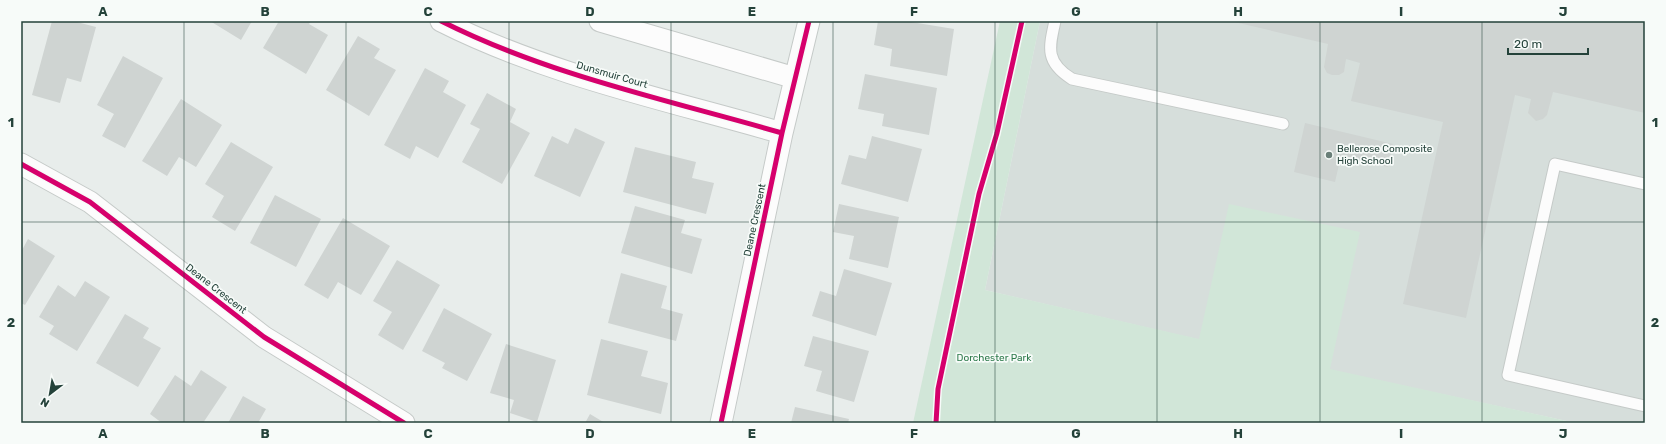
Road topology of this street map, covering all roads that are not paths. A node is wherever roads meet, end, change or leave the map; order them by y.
1 (441, 21) edge
2 (600, 21) edge
3 (809, 21) edge
4 (1055, 21) edge
5 (795, 78) junction
6 (1283, 124) dead end
7 (782, 133) junction
8 (21, 164) edge
9 (1645, 184) edge
10 (1645, 406) edge
11 (404, 423) edge
12 (721, 423) edge

1 - 7 street, Dunsmuir Court
2 - 5 street
3 - 5 street, Deane Crescent
4 - 6 lane
5 - 7 street, Deane Crescent
7 - 12 street, Deane Crescent
8 - 11 street, Deane Crescent
9 - 10 lane

